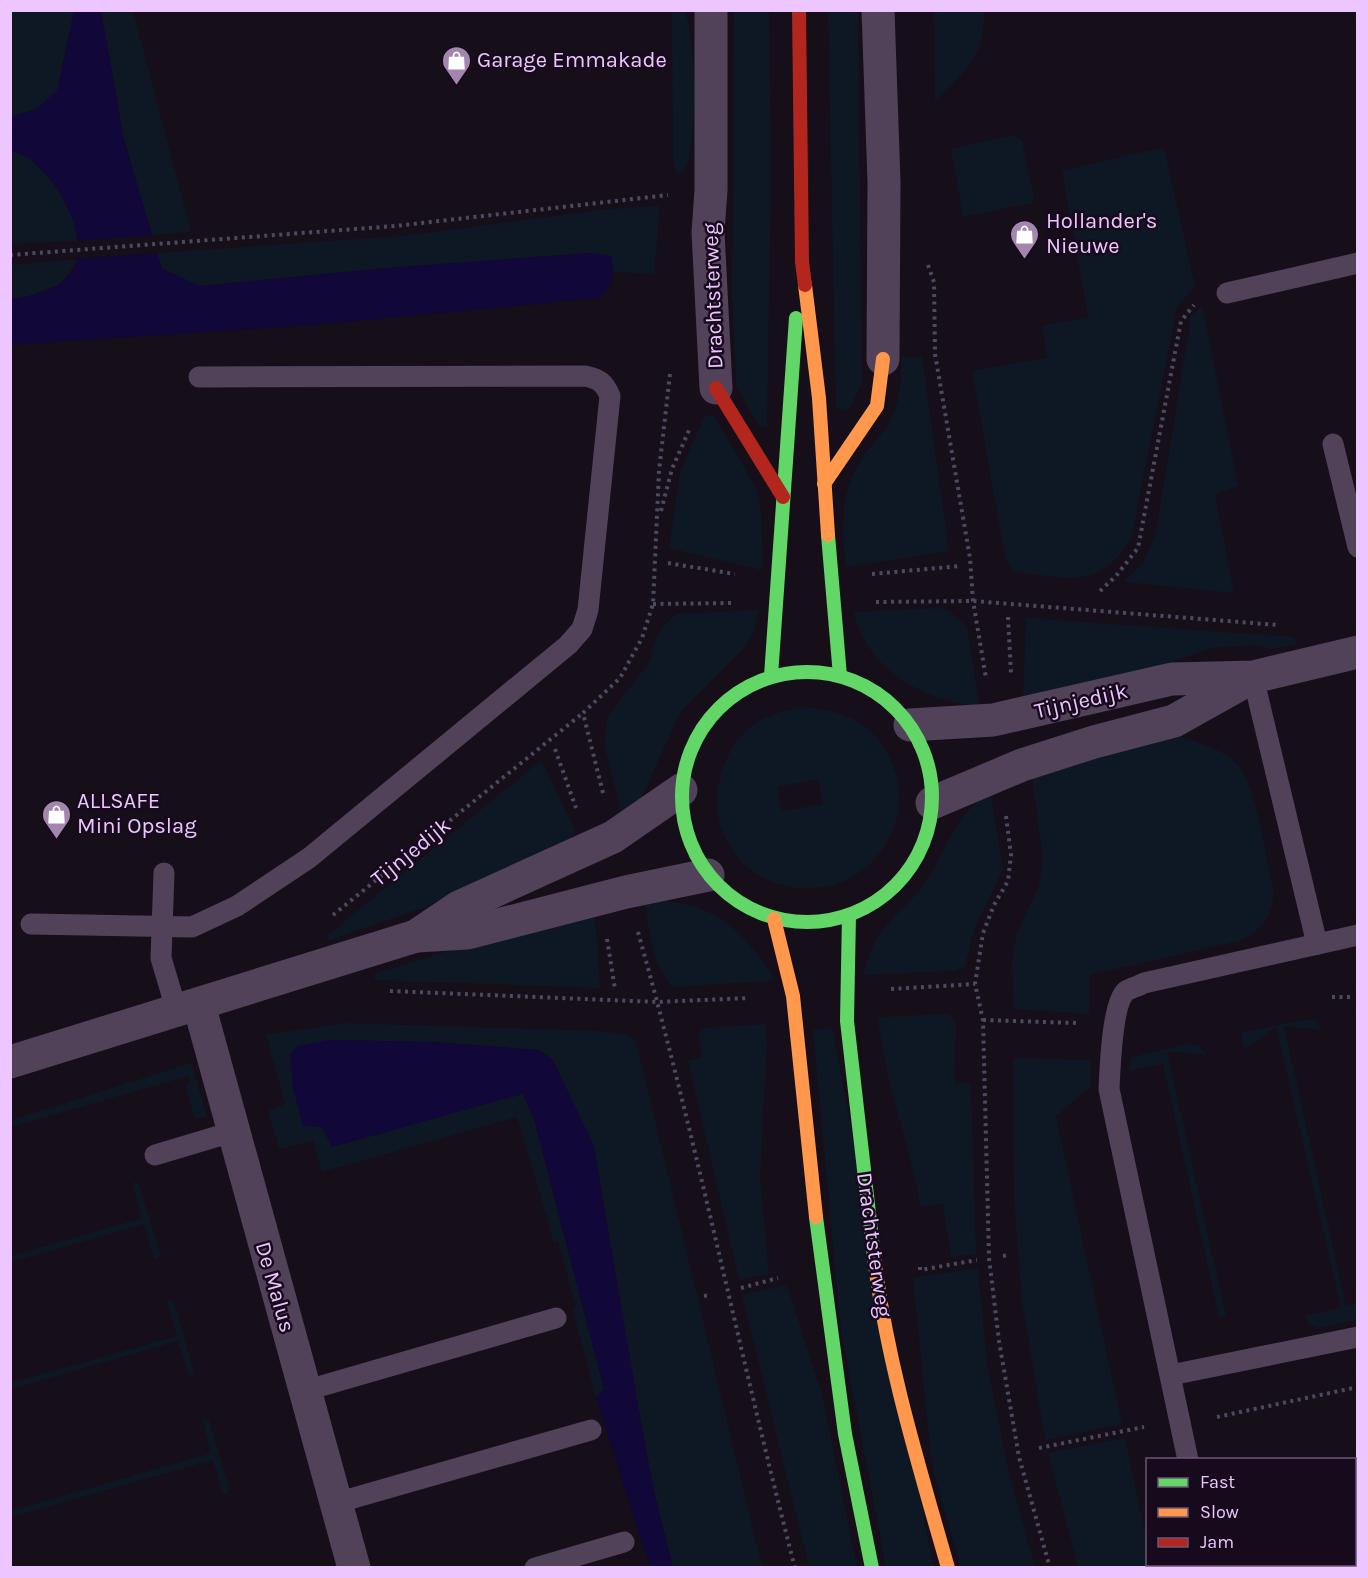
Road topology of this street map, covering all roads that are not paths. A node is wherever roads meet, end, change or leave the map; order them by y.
1 (711, 10) edge
2 (799, 10) edge
3 (878, 10) edge
4 (802, 262) junction
5 (1358, 264) edge
6 (1227, 293) road end
7 (883, 359) joint
8 (199, 377) dead end
9 (716, 388) joint
10 (1333, 444) dead end
11 (824, 484) junction
12 (783, 497) junction
13 (1358, 548) edge
14 (1358, 652) edge
15 (771, 676) junction
16 (840, 676) junction
17 (1253, 677) junction
18 (910, 725) junction
19 (681, 790) junction
20 (932, 803) junction
21 (164, 873) dead end
22 (708, 875) junction
23 (849, 915) junction
24 (774, 919) junction
25 (31, 924) dead end
26 (162, 926) junction
27 (1358, 935) edge
28 (416, 936) junction
29 (1317, 944) junction
30 (188, 1009) junction
31 (10, 1062) edge
32 (231, 1132) junction
33 (155, 1155) dead end
34 (556, 1318) dead end
35 (1358, 1337) edge
36 (1171, 1375) junction
37 (304, 1391) junction
38 (591, 1430) dead end
39 (1188, 1458) edge
40 (336, 1503) junction
41 (624, 1542) dead end
42 (354, 1568) edge
43 (535, 1568) edge
44 (872, 1568) edge
45 (948, 1568) edge

1 - 9 street, Drachtsterweg
2 - 4 main road
3 - 7 street
4 - 11 main road
4 - 12 main road
5 - 6 lane
7 - 11 main road
8 - 26 lane
9 - 12 main road
10 - 13 lane
11 - 16 main road
12 - 15 main road
14 - 17 street, Tijnjedijk
15 - 16 main road
15 - 19 main road
16 - 18 main road
17 - 18 street, Tijnjedijk
17 - 20 street, Tijnjedijk
17 - 29 lane
18 - 20 main road
19 - 22 main road
19 - 28 street
20 - 23 main road
21 - 26 lane
22 - 24 main road
22 - 28 street
23 - 24 main road
23 - 45 main road, Drachtsterweg
24 - 44 main road
25 - 26 lane
26 - 30 lane
27 - 29 lane
28 - 30 street
29 - 36 lane
30 - 31 street
30 - 32 street, De Malus
32 - 33 lane
32 - 37 street, De Malus
34 - 37 lane
35 - 36 lane
36 - 39 lane
37 - 40 street, De Malus
38 - 40 lane
40 - 42 street, De Malus
41 - 43 lane

